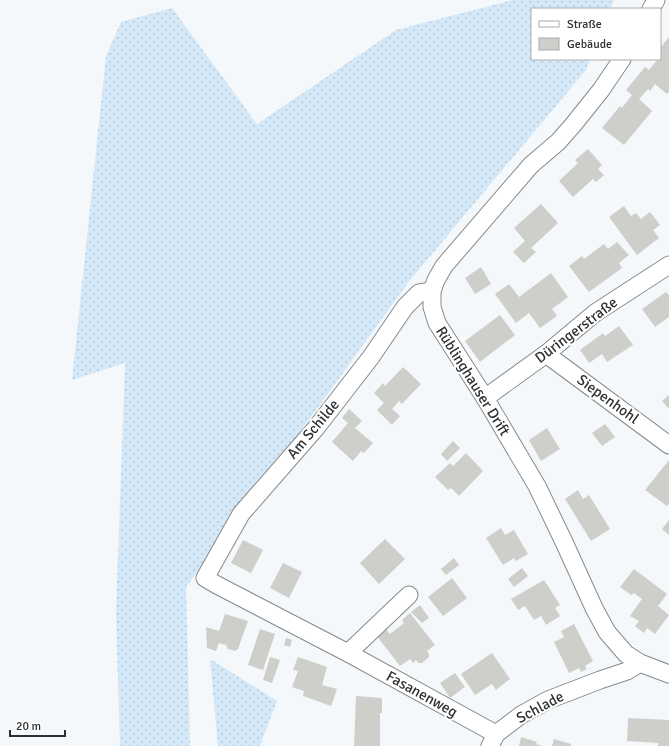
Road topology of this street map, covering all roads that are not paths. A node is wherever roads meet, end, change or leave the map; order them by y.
1 (621, 60) edge
2 (669, 265) edge
3 (432, 292) junction
4 (546, 354) junction
5 (485, 398) junction
6 (669, 445) edge
7 (205, 578) joint
8 (409, 595) dead end
9 (348, 653) junction
10 (640, 662) junction
11 (669, 674) edge
12 (493, 740) edge

1 - 3 street, Rüblinghauser Drift
2 - 4 street, Düringerstraße
3 - 5 street, Rüblinghauser Drift
3 - 7 street, Am Schilde
4 - 5 street, Düringerstraße
4 - 6 street, Siepenhohl
5 - 10 street, Rüblinghauser Drift
7 - 9 street, Fasanenweg
8 - 9 street
9 - 12 street, Fasanenweg
10 - 11 street, Rüblinghauser Drift
10 - 12 street, Schlade

